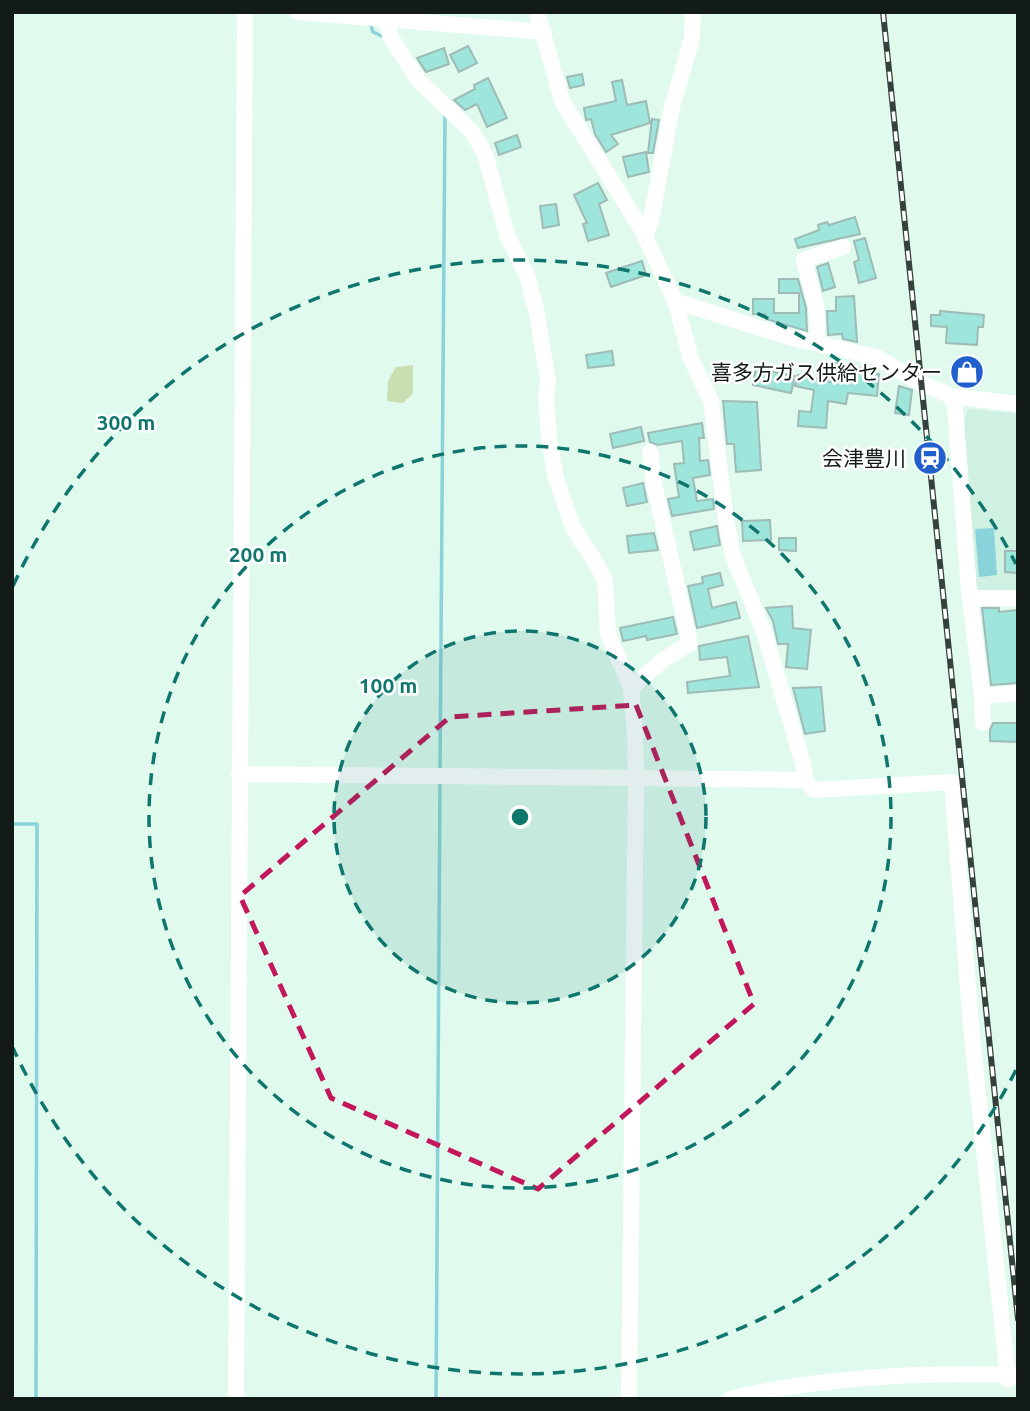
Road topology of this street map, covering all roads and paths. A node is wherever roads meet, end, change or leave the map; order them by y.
1 (245, 12) edge
2 (297, 12) edge
3 (537, 12) edge
4 (693, 12) edge
5 (387, 21) junction
6 (544, 33) junction
7 (645, 237) junction
8 (843, 247) dead end
9 (675, 301) junction
10 (818, 342) junction
11 (951, 396) junction
12 (1018, 404) edge
13 (650, 452) dead end
14 (970, 598) junction
15 (1018, 598) edge
16 (631, 688) junction
17 (1018, 693) edge
18 (982, 696) junction
19 (983, 723) dead end
20 (239, 774) junction
21 (636, 777) junction
22 (805, 780) junction
23 (1007, 1376) edge
24 (236, 1399) edge
25 (629, 1399) edge
26 (730, 1399) edge

1 - 20 street
2 - 5 street
3 - 6 street
4 - 7 street
5 - 6 street
5 - 16 street
6 - 7 street
7 - 9 street
8 - 10 street
9 - 10 street
9 - 22 street
10 - 11 street
11 - 12 street
11 - 14 street
13 - 16 street
14 - 15 street
14 - 18 street
16 - 21 street
17 - 18 street
18 - 19 street
20 - 21 street
20 - 24 street
21 - 22 street
21 - 25 street
22 - 23 street
23 - 26 street

